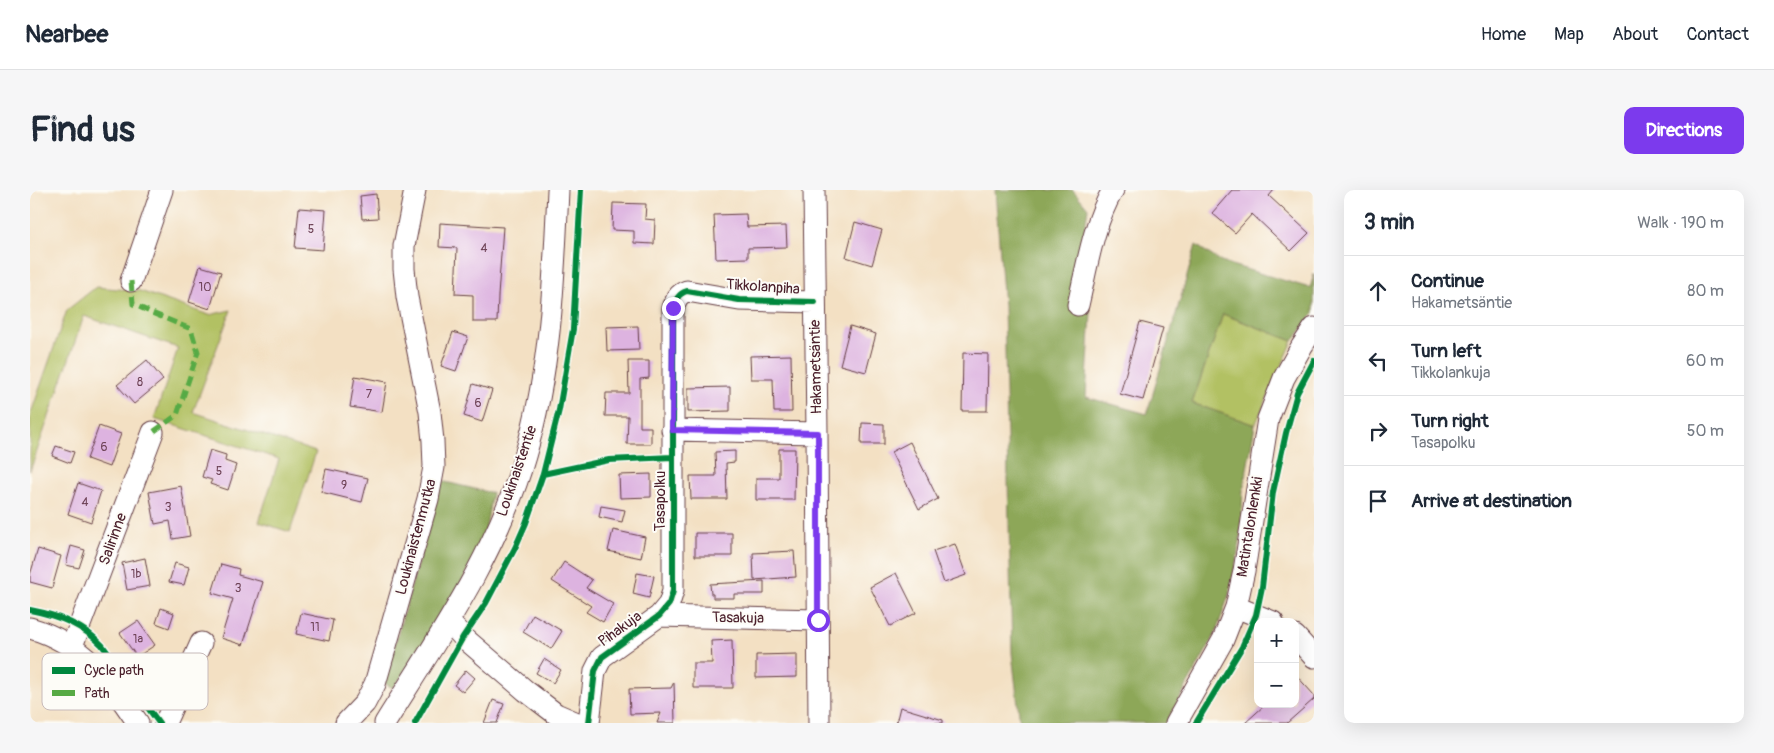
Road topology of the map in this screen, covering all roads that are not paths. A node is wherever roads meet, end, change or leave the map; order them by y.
1 (162, 190) edge
2 (415, 190) edge
3 (558, 190) edge
4 (814, 190) edge
5 (1113, 190) edge
6 (131, 281) dead end
7 (680, 293) joint
8 (815, 302) junction
9 (1078, 305) dead end
10 (1314, 328) edge
11 (672, 430) junction
12 (153, 432) dead end
13 (818, 433) junction
14 (1236, 607) junction
15 (659, 616) junction
16 (1263, 618) edge
17 (818, 620) junction
18 (448, 622) junction
19 (30, 628) edge
20 (1299, 640) edge
21 (201, 643) dead end
22 (72, 646) junction
23 (80, 653) edge
24 (196, 653) edge
25 (1314, 657) edge
26 (129, 710) edge
27 (171, 710) edge
28 (138, 723) edge
29 (165, 723) edge
30 (346, 723) edge
31 (385, 723) edge
32 (578, 723) edge
33 (589, 723) edge
34 (819, 723) edge
35 (1176, 723) edge

1 - 6 street
2 - 30 street, Loukinaistenmutka
3 - 18 street, Loukinaistentie
4 - 8 street, Hakametsäntie
5 - 9 street
7 - 8 street, Tikkolanpiha
7 - 11 street, Tasapolku
8 - 13 street, Hakametsäntie
10 - 14 street, Matintalonlenkki
11 - 13 street
11 - 15 street, Tasapolku
12 - 22 street, Salirinne
13 - 17 street, Hakametsäntie
14 - 16 street
14 - 35 street, Matintalonlenkki
15 - 17 street, Tasakuja
15 - 33 street, Pihakuja
17 - 34 street, Hakametsäntie
18 - 31 street, Loukinaistentie
18 - 32 street
19 - 22 street
20 - 25 street
21 - 24 street
22 - 23 street
26 - 28 street
27 - 29 street

